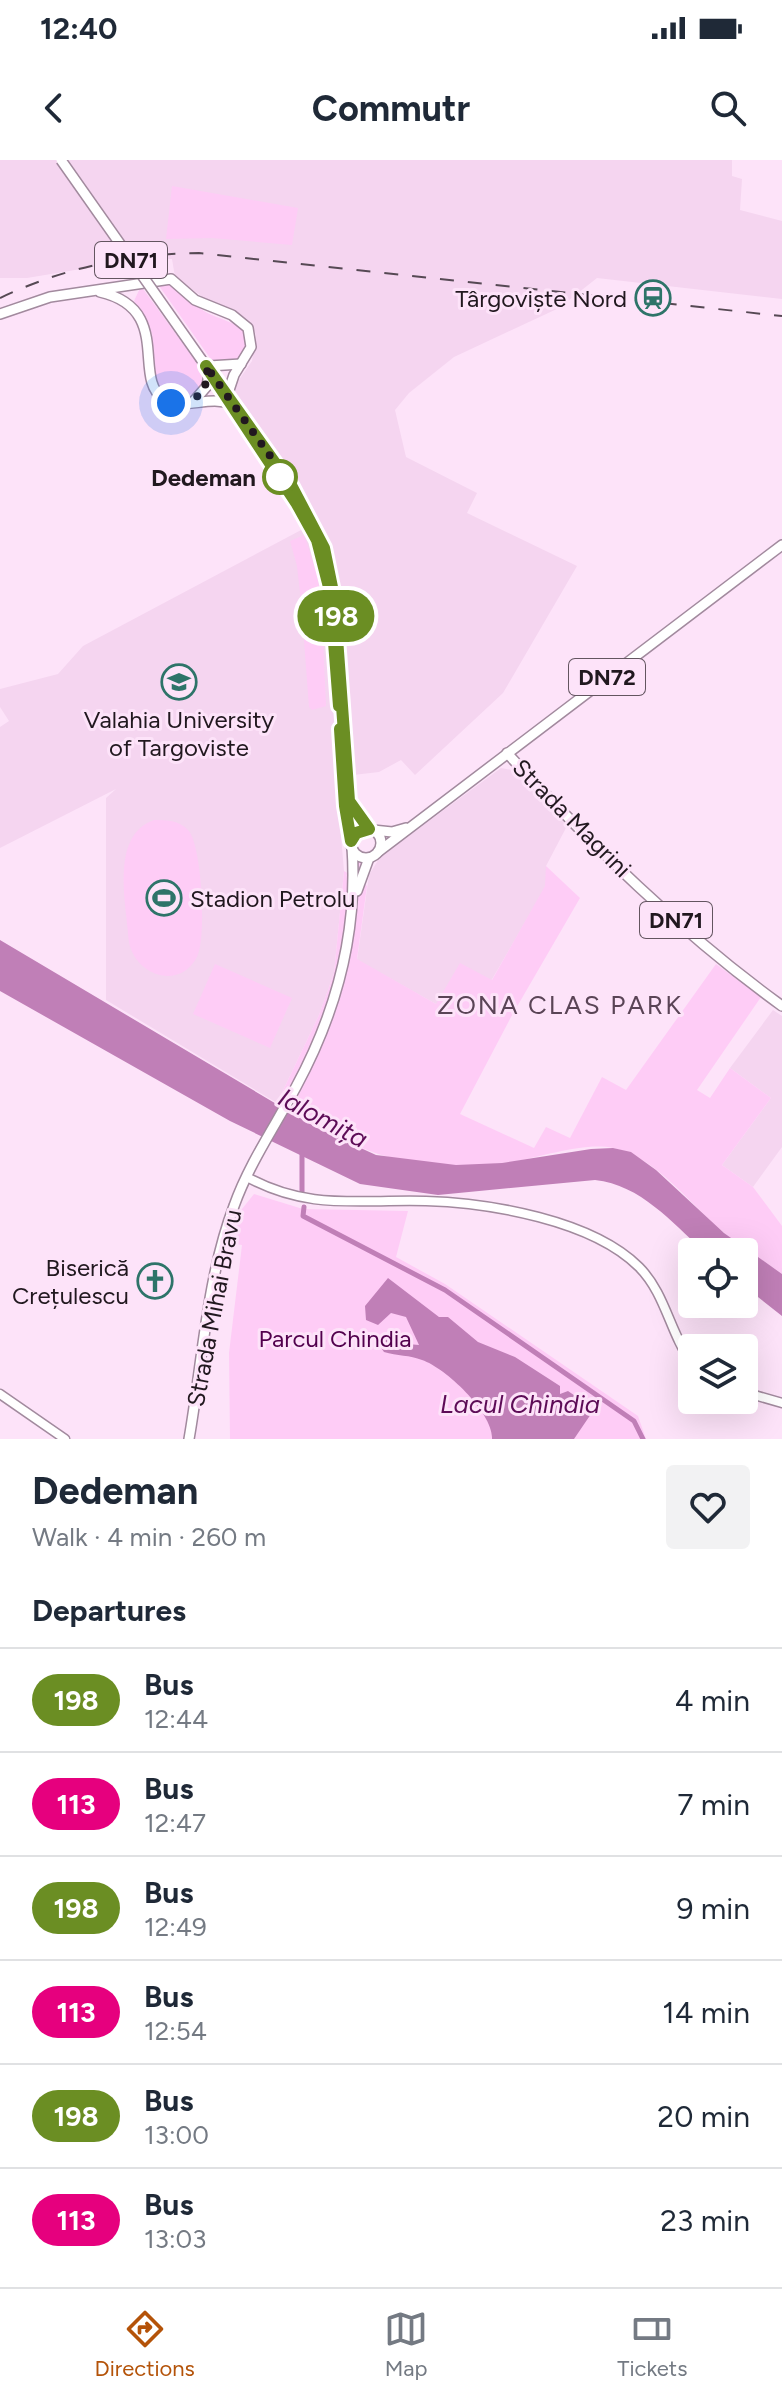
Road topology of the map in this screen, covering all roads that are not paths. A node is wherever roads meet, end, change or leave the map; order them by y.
1 (61, 160) edge
2 (139, 282) junction
3 (118, 285) junction
4 (100, 292) junction
5 (128, 303) junction
6 (0, 316) edge
7 (241, 364) junction
8 (206, 366) junction
9 (230, 399) junction
10 (194, 401) junction
11 (782, 545) edge
12 (507, 753) junction
13 (412, 825) junction
14 (370, 829) junction
15 (352, 844) junction
16 (373, 855) junction
17 (351, 914) junction
18 (782, 1006) edge
19 (251, 1179) junction
20 (678, 1336) edge
21 (0, 1396) edge
22 (758, 1396) edge
23 (782, 1403) edge
24 (189, 1437) edge
25 (178, 1438) edge
26 (59, 1439) edge
27 (65, 1439) edge

1 - 8 main road, DN71, bridge
2 - 3 main road
2 - 5 main road
2 - 7 main road
3 - 4 main road
3 - 5 main road
3 - 6 main road
4 - 5 main road
4 - 6 main road
5 - 10 main road
7 - 8 main road
7 - 9 main road
8 - 9 main road
8 - 10 main road
9 - 10 main road
9 - 14 main road
9 - 15 main road, Strada Mihai Bravu
11 - 12 main road, DN72
12 - 13 main road
12 - 18 main road, Strada Magrini / DN71
13 - 14 main road
13 - 16 main road
14 - 15 main road
14 - 16 main road
15 - 16 main road
15 - 17 main road, Strada Mihai Bravu
16 - 17 main road, Strada Mihai Bravu
17 - 19 main road, Strada Mihai Bravu
19 - 20 main road
19 - 24 main road, Strada Mihai Bravu
21 - 26 main road
21 - 27 main road
22 - 23 main road
24 - 25 main road

